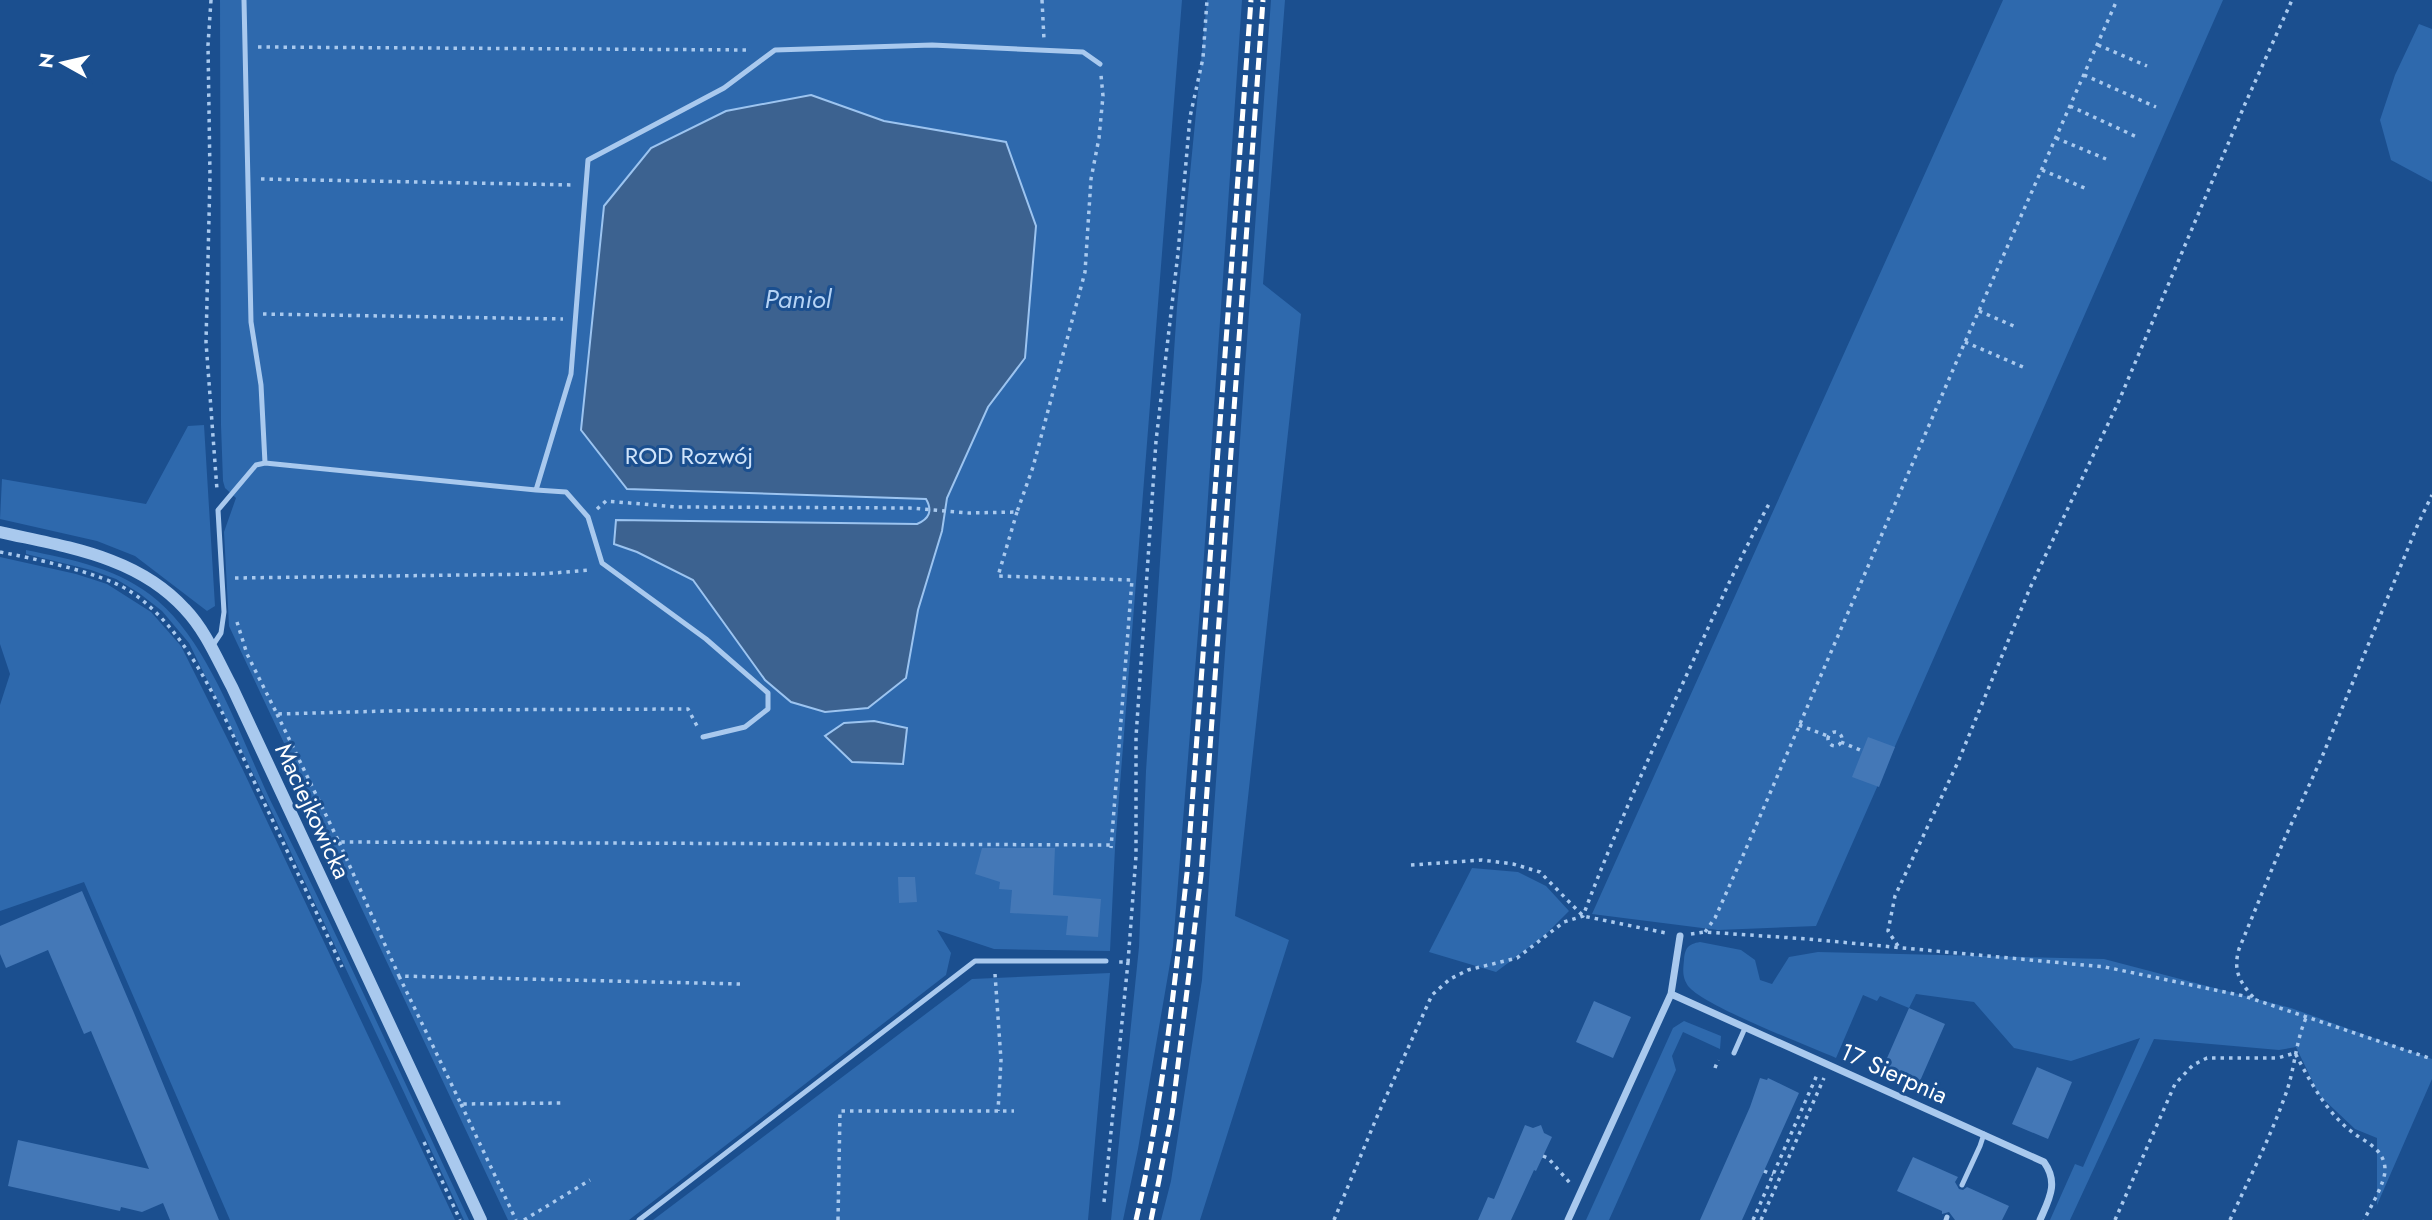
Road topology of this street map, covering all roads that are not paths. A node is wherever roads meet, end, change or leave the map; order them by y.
1 (244, 0) edge
2 (1100, 64) road end
3 (265, 463) junction
4 (536, 490) junction
5 (0, 532) edge
6 (212, 648) junction
7 (703, 737) road end
8 (1680, 936) road end
9 (1106, 961) road end
10 (1671, 994) junction
11 (1745, 1028) junction
12 (1734, 1053) dead end
13 (1984, 1134) junction
14 (1962, 1185) dead end
15 (481, 1220) edge
16 (639, 1220) edge
17 (1568, 1220) edge
18 (2040, 1220) edge

1 - 3 lane
2 - 4 lane
3 - 4 lane
3 - 6 lane
4 - 7 lane
5 - 6 street, Maciejkowicka
6 - 15 street, Maciejkowicka
8 - 10 street
9 - 16 lane
10 - 11 street, 17 Sierpnia
10 - 17 street
11 - 12 lane
11 - 13 street, 17 Sierpnia
13 - 14 lane
13 - 18 street, 17 Sierpnia

